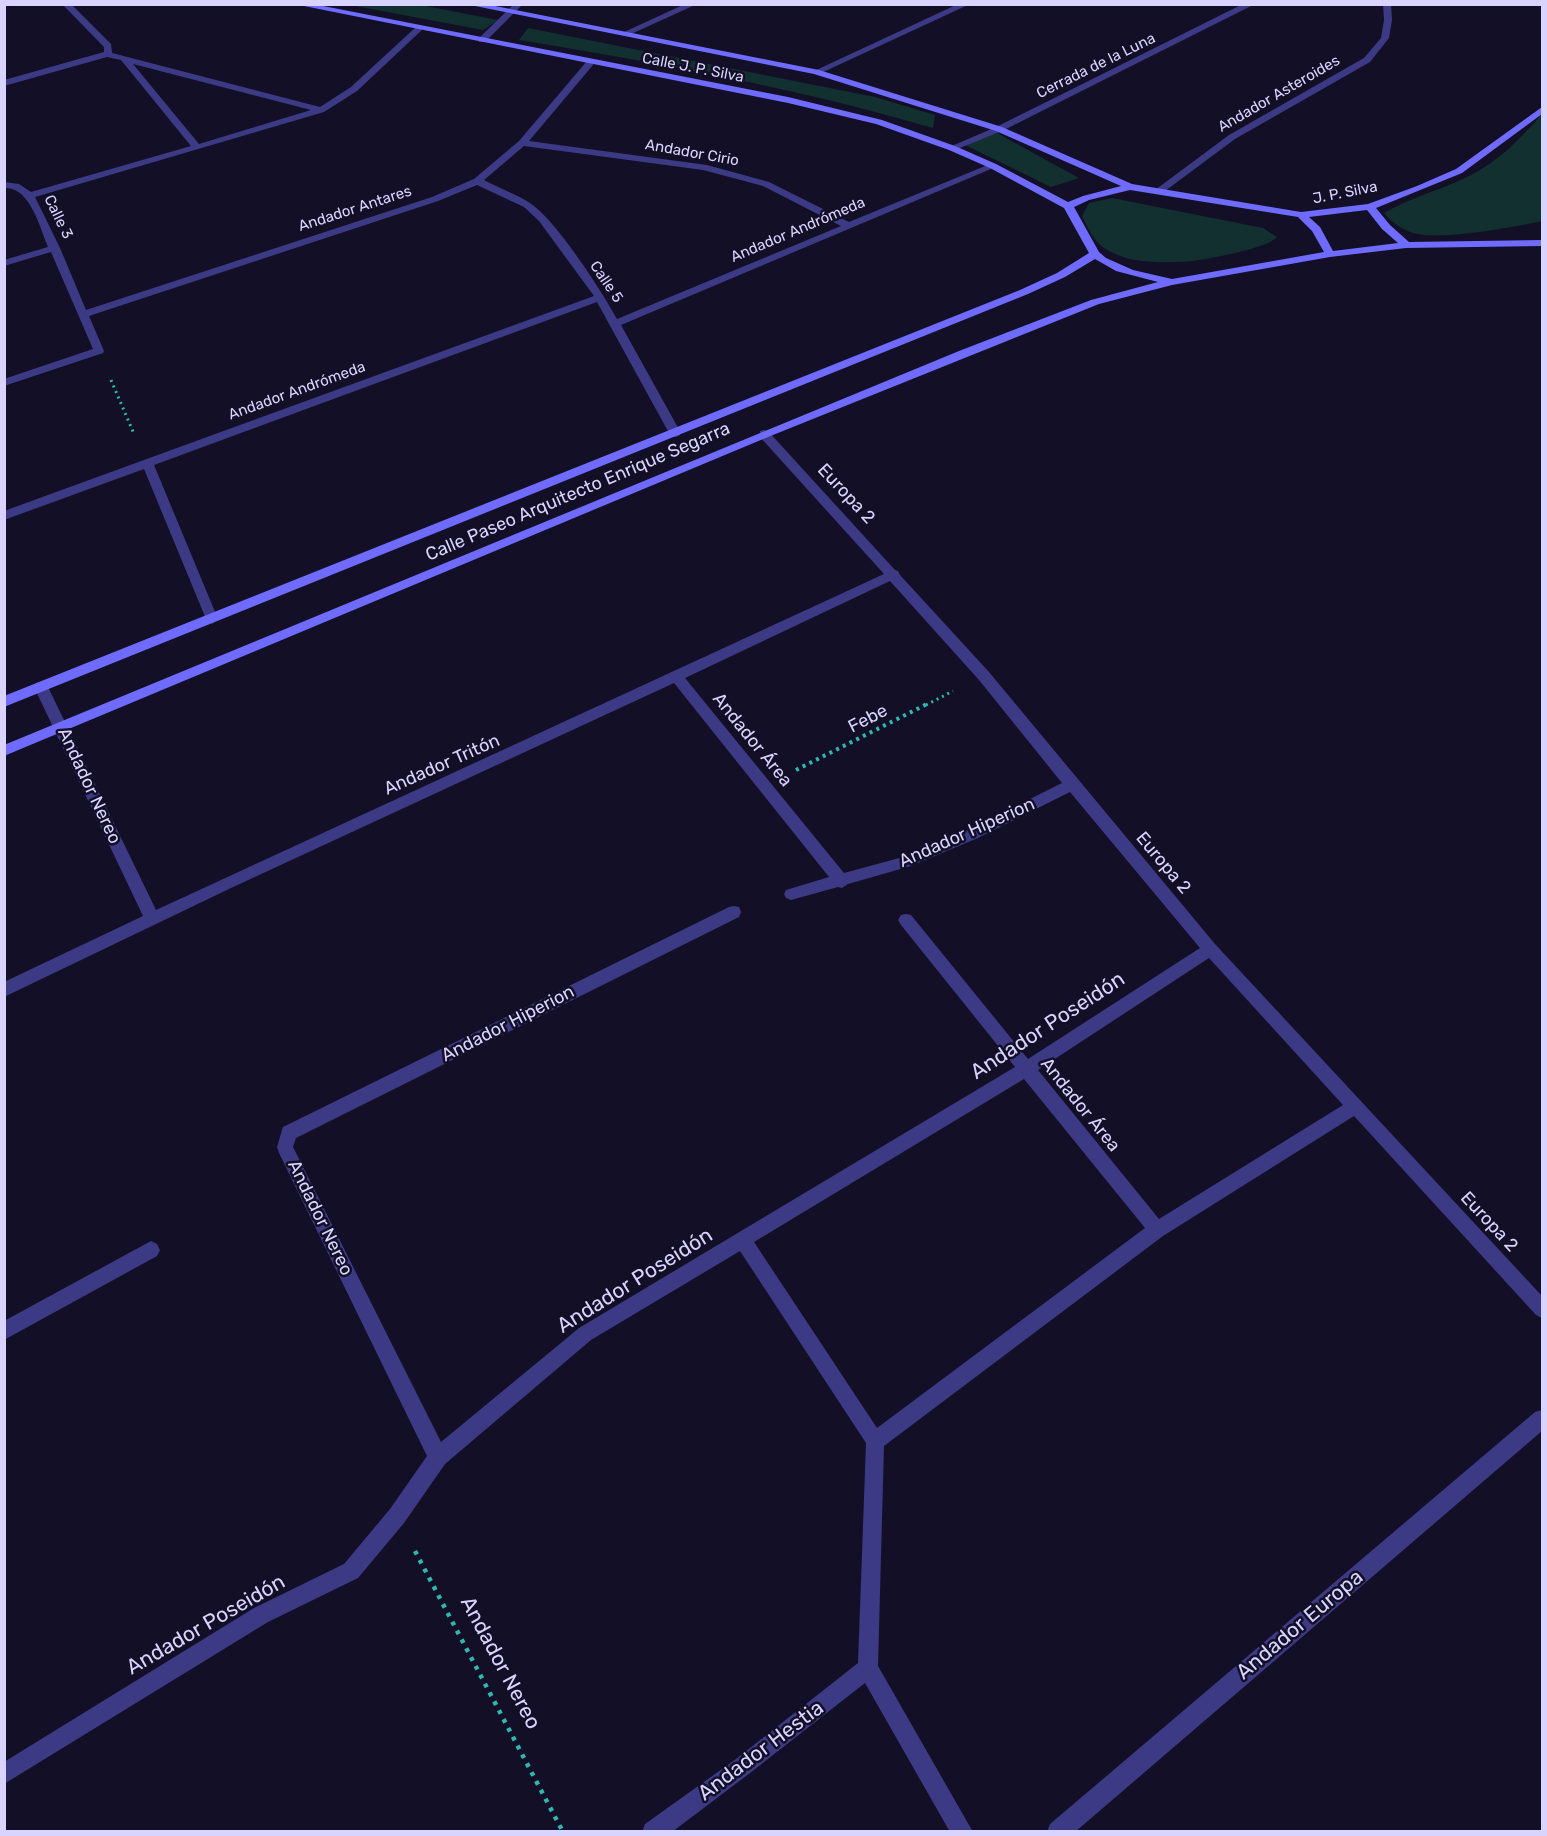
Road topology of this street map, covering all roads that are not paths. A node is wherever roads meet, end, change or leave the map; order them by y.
1 (66, 4) edge
2 (298, 4) edge
3 (469, 4) edge
4 (519, 4) edge
5 (693, 4) edge
6 (966, 4) edge
7 (1251, 4) edge
8 (1387, 4) edge
9 (510, 12) junction
10 (420, 28) junction
11 (626, 33) junction
12 (482, 40) junction
13 (107, 54) junction
14 (124, 58) junction
15 (590, 63) junction
16 (816, 72) junction
17 (4, 83) edge
18 (321, 110) junction
19 (1542, 110) edge
20 (999, 129) junction
21 (522, 143) junction
22 (196, 147) junction
23 (952, 148) junction
24 (993, 166) junction
25 (477, 181) junction
26 (4, 185) edge
27 (1130, 187) junction
28 (1158, 192) junction
29 (29, 196) junction
30 (1068, 206) junction
31 (1370, 207) junction
32 (1301, 215) junction
33 (847, 225) junction
34 (1542, 243) edge
35 (1406, 245) junction
36 (55, 248) junction
37 (1095, 254) junction
38 (1330, 254) junction
39 (4, 263) edge
40 (1171, 282) junction
41 (600, 297) junction
42 (85, 314) junction
43 (616, 323) junction
44 (4, 383) edge
45 (675, 433) junction
46 (764, 434) junction
47 (147, 462) junction
48 (4, 516) edge
49 (894, 574) junction
50 (212, 619) junction
51 (677, 678) junction
52 (41, 687) junction
53 (4, 702) edge
54 (62, 728) junction
55 (4, 751) edge
56 (1072, 785) junction
57 (842, 882) junction
58 (791, 894) dead end
59 (734, 912) dead end
60 (152, 918) junction
61 (906, 921) dead end
62 (1210, 949) junction
63 (4, 990) edge
64 (1026, 1069) junction
65 (1356, 1106) junction
66 (286, 1139) joint
67 (1157, 1230) junction
68 (743, 1240) junction
69 (151, 1250) dead end
70 (1542, 1309) edge
71 (4, 1331) edge
72 (1542, 1419) edge
73 (875, 1441) junction
74 (438, 1456) junction
75 (868, 1668) junction
76 (4, 1774) edge
77 (652, 1832) edge
78 (962, 1832) edge
79 (1058, 1832) edge

1 - 13 street
2 - 10 street, Calle J. P. Silva
3 - 9 street, Calle J. P. Silva
4 - 9 street
5 - 11 street
6 - 16 street
7 - 20 street, Cerrada de la Luna
8 - 28 street, Andador Asteroides
9 - 11 street, Calle J. P. Silva
9 - 12 street
10 - 12 street, Calle J. P. Silva
10 - 18 street, Calle 3
11 - 16 street, Calle J. P. Silva
12 - 15 street, Calle J. P. Silva
13 - 14 street
13 - 17 street
14 - 18 street
14 - 22 street
15 - 21 street, Andador Antares
15 - 23 street, Calle J. P. Silva
16 - 20 street, Calle J. P. Silva
18 - 22 street, Calle 3
19 - 31 street, J. P. Silva
20 - 23 street, Cerrada de la Luna
20 - 27 street, Calle J. P. Silva
21 - 25 street, Andador Antares
21 - 33 street, Andador Cirio
22 - 29 street, Calle 3
23 - 24 street, Calle J. P. Silva
24 - 30 street, Calle J. P. Silva
24 - 33 street, Andador Andrómeda
25 - 41 street, Calle 5
25 - 42 street, Andador Antares
26 - 29 street
27 - 28 street, J. P. Silva
27 - 30 street
28 - 32 street, J. P. Silva
29 - 36 street, Calle 3
30 - 37 street
31 - 32 street, J. P. Silva
31 - 35 street
32 - 38 street
33 - 43 street, Andador Andrómeda
34 - 35 street
35 - 38 street
36 - 39 street
36 - 42 street, Calle 3
37 - 40 street
37 - 45 street, Calle Paseo Arquitecto Enrique Segarra
38 - 40 street
40 - 46 street, Calle Paseo Arquitecto Enrique Segarra
41 - 43 street, Calle 5
41 - 47 street, Andador Andrómeda
42 - 44 street, Calle 3
43 - 45 street, Calle 5
45 - 50 street, Calle Paseo Arquitecto Enrique Segarra
46 - 49 street, Europa 2
46 - 54 street, Calle Paseo Arquitecto Enrique Segarra
47 - 48 street, Andador Andrómeda
47 - 50 street
49 - 51 street, Andador Tritón
49 - 56 street, Europa 2
50 - 52 street, Calle Paseo Arquitecto Enrique Segarra
51 - 57 street, Andador Área
51 - 60 street, Andador Tritón
52 - 53 street, Calle Paseo Arquitecto Enrique Segarra
52 - 54 street, Andador Nereo
54 - 55 street, Calle Paseo Arquitecto Enrique Segarra
54 - 60 street, Andador Nereo
56 - 57 street, Andador Hiperion
56 - 62 street, Europa 2
57 - 58 street, Andador Hiperion
59 - 66 street, Andador Hiperion
60 - 63 street, Andador Tritón
61 - 64 street, Andador Área
62 - 64 street, Andador Poseidón
62 - 65 street, Europa 2
64 - 67 street, Andador Área
64 - 68 street, Andador Poseidón
65 - 67 street
65 - 70 street, Europa 2
66 - 74 street, Andador Nereo
67 - 73 street
68 - 73 street
68 - 74 street, Andador Poseidón
69 - 71 street
72 - 79 street, Andador Europa
73 - 75 street
74 - 76 street, Andador Poseidón
75 - 77 street, Andador Hestia
75 - 78 street

